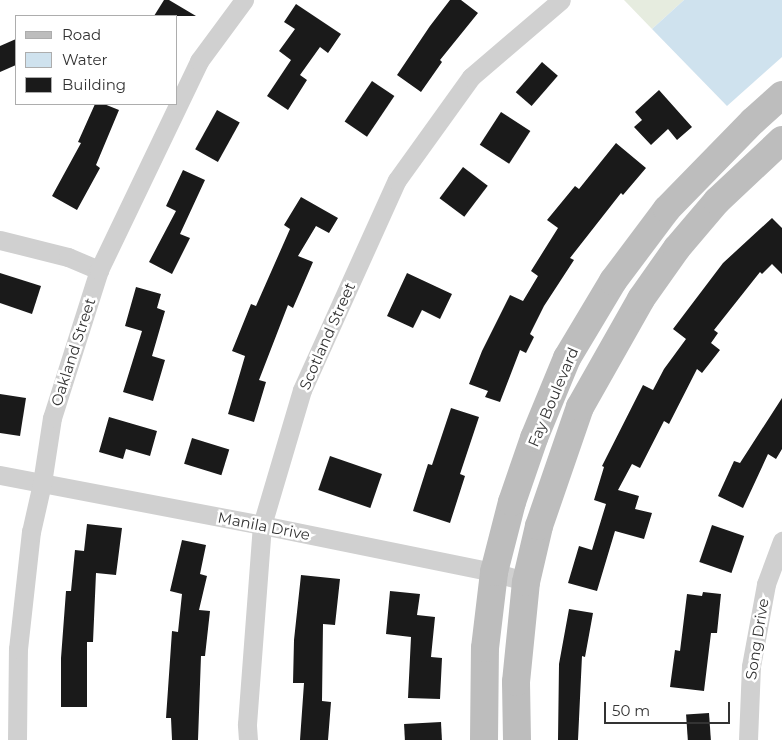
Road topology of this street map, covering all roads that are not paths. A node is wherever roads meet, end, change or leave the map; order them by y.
1 (244, 0) edge
2 (561, 0) edge
3 (782, 96) edge
4 (178, 105) edge
5 (178, 105) edge
6 (782, 140) edge
7 (0, 240) edge
8 (99, 270) junction
9 (613, 281) junction
10 (641, 299) junction
11 (0, 474) edge
12 (42, 483) junction
13 (262, 525) junction
14 (782, 541) edge
15 (494, 572) junction
16 (526, 582) junction
17 (17, 740) edge
18 (248, 740) edge
19 (484, 740) edge
20 (517, 740) edge
21 (748, 740) edge

1 - 4 street, Oakland Street
2 - 13 street, Scotland Street
3 - 9 main road, Fay Boulevard
5 - 8 street, Oakland Street
6 - 10 main road, Fay Boulevard
7 - 8 street
8 - 12 street, Oakland Street
9 - 10 street
9 - 15 main road, Fay Boulevard
10 - 16 main road, Fay Boulevard
11 - 12 street, Manila Drive
12 - 13 street, Manila Drive
12 - 17 street, Oakland Street
13 - 15 street, Manila Drive
13 - 18 street, Scotland Street
14 - 21 street, Song Drive
15 - 16 street, Manila Drive
15 - 19 main road, Fay Boulevard
16 - 20 main road, Fay Boulevard

